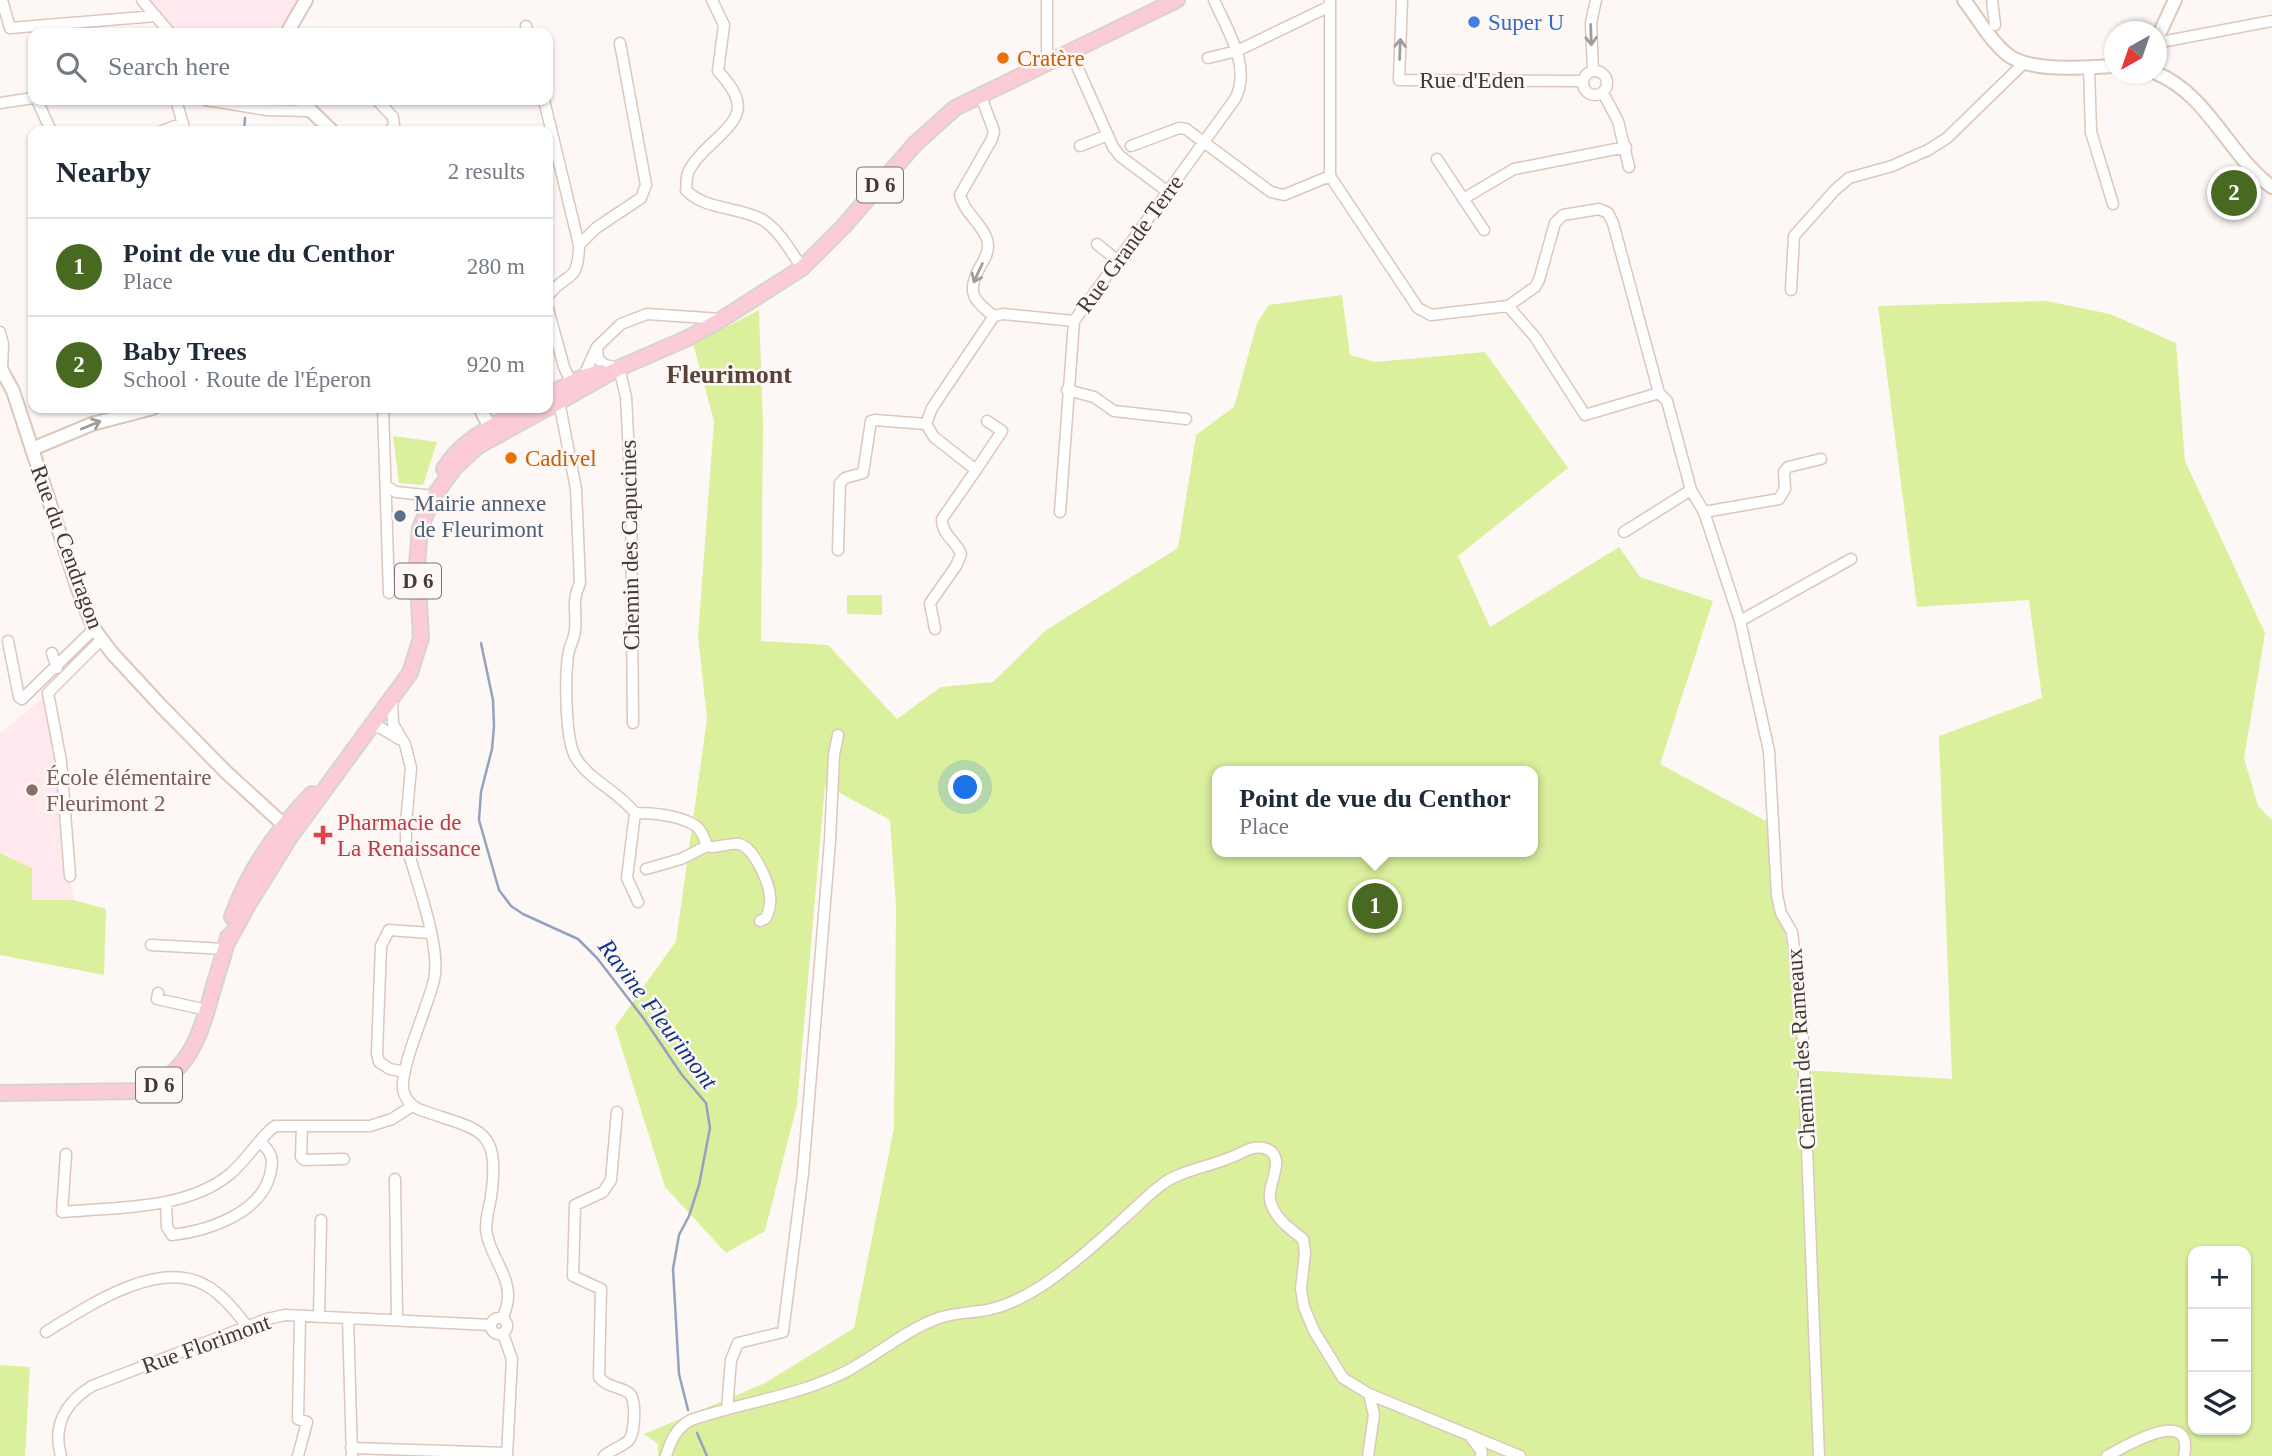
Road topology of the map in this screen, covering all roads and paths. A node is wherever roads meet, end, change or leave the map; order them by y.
1 (2, 0) edge
2 (142, 0) edge
3 (306, 0) edge
4 (712, 0) edge
5 (1047, 0) edge
6 (1177, 0) edge
7 (1214, 0) edge
8 (1402, 0) edge
9 (1596, 0) edge
10 (1964, 0) edge
11 (1992, 0) edge
12 (2175, 0) edge
13 (1330, 3) edge
14 (156, 16) junction
15 (2166, 21) edge
16 (2272, 21) edge
17 (1995, 25) dead end
18 (166, 28) edge
19 (290, 28) edge
20 (5, 29) edge
21 (2167, 40) edge
22 (620, 43) dead end
23 (1237, 51) junction
24 (1071, 52) junction
25 (1208, 58) dead end
26 (2024, 63) junction
27 (1047, 64) junction
28 (2104, 66) edge
29 (2089, 67) junction
30 (1593, 71) junction
31 (2167, 79) edge
32 (1583, 80) junction
33 (1603, 93) junction
34 (979, 94) junction
35 (28, 100) edge
36 (0, 103) edge
37 (38, 105) edge
38 (177, 105) edge
39 (243, 105) edge
40 (304, 105) edge
41 (382, 105) edge
42 (545, 105) edge
43 (309, 111) junction
44 (48, 126) edge
45 (184, 126) edge
46 (326, 126) edge
47 (393, 126) edge
48 (550, 126) edge
49 (1108, 135) junction
50 (553, 137) edge
51 (1203, 143) junction
52 (1080, 146) dead end
53 (1131, 146) dead end
54 (1626, 147) junction
55 (1437, 159) dead end
56 (1629, 167) dead end
57 (1330, 176) junction
58 (2272, 187) edge
59 (1168, 192) junction
60 (1463, 199) junction
61 (2113, 204) dead end
62 (1484, 230) dead end
63 (579, 244) junction
64 (1097, 244) dead end
65 (1118, 261) junction
66 (802, 268) junction
67 (1791, 290) dead end
68 (553, 291) edge
69 (1508, 306) junction
70 (993, 316) junction
71 (722, 319) junction
72 (1074, 321) junction
73 (553, 327) edge
74 (0, 332) edge
75 (597, 347) junction
76 (1, 368) edge
77 (619, 368) junction
78 (577, 379) junction
79 (1068, 390) junction
80 (1659, 393) junction
81 (553, 401) edge
82 (553, 402) edge
83 (553, 410) edge
84 (134, 413) edge
85 (383, 413) edge
86 (483, 413) edge
87 (518, 413) edge
88 (530, 413) edge
89 (1186, 419) dead end
90 (987, 421) dead end
91 (926, 424) junction
92 (492, 431) junction
93 (32, 449) junction
94 (1821, 459) dead end
95 (976, 470) junction
96 (386, 486) junction
97 (1691, 490) junction
98 (435, 494) junction
99 (1060, 512) dead end
100 (1704, 512) junction
101 (1624, 532) dead end
102 (838, 550) dead end
103 (1850, 559) dead end
104 (389, 593) dead end
105 (1740, 621) junction
106 (935, 629) dead end
107 (98, 635) junction
108 (8, 640) dead end
109 (52, 653) dead end
110 (57, 668) junction
111 (392, 699) junction
112 (633, 723) dead end
113 (371, 726) junction
114 (838, 735) dead end
115 (358, 744) junction
116 (405, 744) junction
117 (635, 813) junction
118 (284, 825) junction
119 (708, 846) junction
120 (646, 869) dead end
121 (70, 876) dead end
122 (638, 902) dead end
123 (760, 921) dead end
124 (430, 933) junction
125 (151, 945) dead end
126 (226, 947) junction
127 (158, 993) dead end
128 (207, 1010) junction
129 (405, 1072) junction
130 (0, 1093) edge
131 (412, 1106) junction
132 (618, 1112) dead end
133 (302, 1127) junction
134 (260, 1141) junction
135 (66, 1154) dead end
136 (344, 1159) dead end
137 (394, 1179) dead end
138 (166, 1202) junction
139 (321, 1220) dead end
140 (300, 1316) junction
141 (319, 1317) junction
142 (348, 1318) junction
143 (503, 1318) junction
144 (397, 1319) junction
145 (491, 1325) junction
146 (247, 1326) junction
147 (46, 1332) dead end
148 (503, 1334) junction
149 (1369, 1395) junction
150 (727, 1409) junction
151 (1469, 1434) junction
152 (351, 1452) edge
153 (507, 1454) edge
154 (61, 1456) edge
155 (298, 1456) edge
156 (604, 1456) edge
157 (666, 1456) edge
158 (1368, 1456) edge
159 (1481, 1456) edge
160 (1520, 1456) edge
161 (1819, 1456) edge
162 (2107, 1456) edge
163 (2184, 1456) edge

1 - 20 street
2 - 14 street
3 - 19 main road
4 - 66 street
5 - 27 street
6 - 24 main road, D 6
7 - 23 street, Rue Grande Terre
32 -> 8 street, Rue d'Eden
9 -> 30 street
10 - 26 main road
11 - 17 street
12 - 15 main road
13 - 23 street
13 - 57 street
14 - 18 street
14 - 20 street
16 - 21 street
22 - 63 street
23 - 25 street
23 - 51 street, Rue Grande Terre
24 - 27 main road, D 6
24 - 49 street
26 - 29 main road
26 - 67 street
27 - 34 main road, D 6
28 - 29 main road
29 - 61 street
30 - 32 street
30 - 33 street
31 - 58 main road
32 - 33 street
33 - 54 street
34 - 66 main road, D 6
34 -> 70 street
35 - 36 street
37 - 44 street
38 - 45 street
39 - 43 street
40 - 43 main road
41 - 47 street
42 - 48 street
43 - 46 main road
49 - 52 street
49 - 59 street
50 - 63 street
51 - 53 street
51 - 57 street
51 - 59 street, Rue Grande Terre
54 - 56 street
54 - 60 street
55 - 60 street
57 - 69 street
59 - 65 street, Rue Grande Terre
60 - 62 street
63 - 68 street
64 - 65 street
65 - 72 street, Rue Grande Terre
66 - 71 main road, D 6
69 - 80 street
69 - 80 street, Chemin des Rameaux
70 - 72 street
70 - 91 street
71 - 75 street
71 - 77 main road, D 6
72 - 79 street, Rue Grande Terre
73 - 78 street
74 - 76 street
75 - 77 street
75 - 78 street
76 - 93 main road, Rue du Cendragon
77 - 78 main road, D 6
77 - 82 main road, D 6
77 - 112 street, Chemin des Capucines
78 - 81 main road, D 6
79 - 89 street
79 - 99 street, Rue Grande Terre
80 - 97 street, Chemin des Rameaux
83 - 117 street
93 -> 84 main road
85 - 96 street
86 - 92 main road
87 - 92 main road, D 6
88 - 92 main road, D 6
90 - 95 street
91 - 95 street
91 - 102 street
92 - 98 main road, D 6
93 - 107 main road, Rue du Cendragon
94 - 100 street
95 - 106 street
96 - 98 street
96 - 104 street
97 - 100 street, Chemin des Rameaux
97 - 101 street
98 - 111 main road, D 6
100 - 105 street, Chemin des Rameaux
103 - 105 street
105 - 161 street, Chemin des Rameaux
107 - 110 street
107 - 118 main road, Rue du Cendragon
107 - 121 street
108 - 110 street
109 - 110 street
111 - 113 main road, D 6
111 - 116 street
113 - 115 main road, D 6
113 - 116 street
114 - 150 street
115 - 118 main road, D 6
115 - 126 main road, D 6
116 - 124 street
117 - 119 street
117 - 122 street
118 - 126 main road
119 - 120 street
119 - 123 street
124 - 129 street
124 - 129 street
125 - 126 street
126 - 128 main road, D 6
127 - 128 street
128 - 130 main road, D 6
129 - 131 street
131 - 133 street
131 - 143 street
132 - 156 street
133 - 134 street
133 - 136 street
134 - 138 street
134 - 138 street
135 - 138 street
137 - 144 street
139 - 141 street
140 - 141 street, Rue Florimont
140 - 146 street, Rue Florimont
140 - 155 street
141 - 142 street, Rue Florimont
142 - 144 street, Rue Florimont
142 - 152 street
143 - 145 street
143 - 148 street
144 - 145 street, Rue Florimont
145 - 148 street
146 - 147 street
146 - 154 street, Rue Florimont
148 - 153 street
149 - 150 street
149 - 151 street
149 - 158 street
150 - 157 street
151 - 159 street
151 - 160 street
152 - 153 street
162 - 163 street

